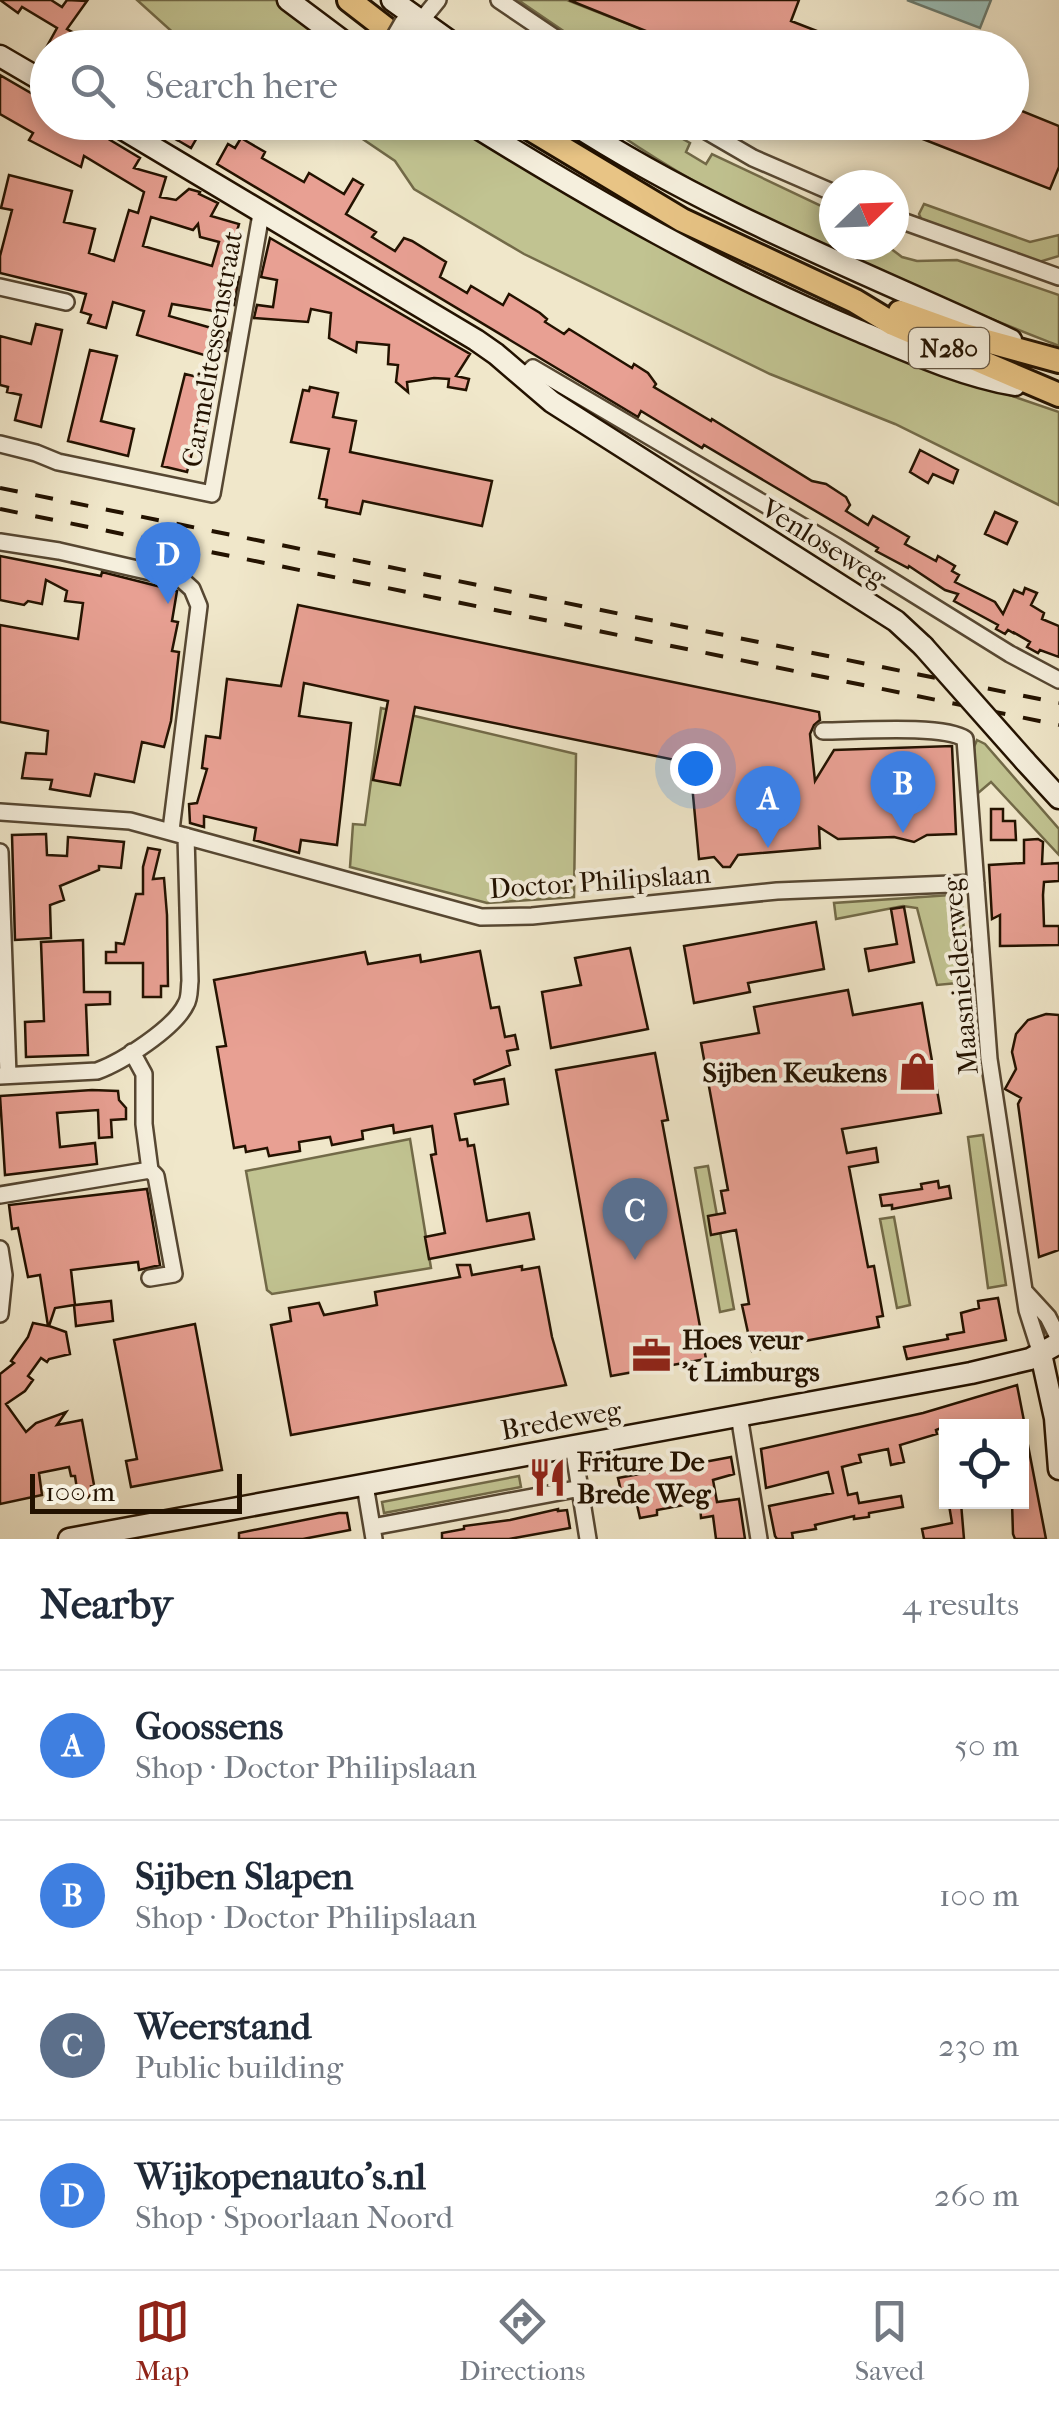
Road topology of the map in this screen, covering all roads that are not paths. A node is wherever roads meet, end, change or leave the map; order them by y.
1 (288, 0) edge
2 (349, 0) edge
3 (438, 0) edge
4 (499, 0) edge
5 (410, 19) edge
6 (328, 30) edge
7 (543, 30) edge
8 (0, 56) edge
9 (30, 74) edge
10 (140, 140) edge
11 (498, 140) edge
12 (549, 140) edge
13 (601, 140) edge
14 (722, 140) edge
15 (819, 187) edge
16 (262, 214) junction
17 (909, 223) edge
18 (1059, 277) edge
19 (0, 287) edge
20 (855, 301) junction
21 (66, 302) dead end
22 (1054, 359) edge
23 (524, 377) junction
24 (1053, 392) edge
25 (0, 444) edge
26 (0, 542) edge
27 (1059, 680) edge
28 (823, 731) dead end
29 (1059, 798) edge
30 (0, 812) edge
31 (178, 833) junction
32 (0, 852) edge
33 (976, 883) junction
34 (132, 1052) junction
35 (4, 1075) edge
36 (150, 1170) junction
37 (0, 1195) edge
38 (0, 1250) edge
39 (150, 1278) dead end
40 (1026, 1292) junction
41 (0, 1314) edge
42 (1053, 1345) edge
43 (1057, 1412) edge
44 (739, 1416) junction
45 (573, 1446) junction
46 (1059, 1469) edge
47 (365, 1484) junction
48 (581, 1488) junction
49 (373, 1533) edge
50 (70, 1539) edge
51 (588, 1539) edge
52 (759, 1539) edge

1 - 6 street
2 - 5 main road
3 - 5 street
4 - 7 street
8 - 9 street
10 - 16 street, Venloseweg
11 - 24 street, N280
12 - 20 main road, N280
13 - 22 street, N280
14 - 15 street
16 - 23 street, Venloseweg
16 - 25 street, Carmelitessenstraat
17 - 18 street
19 - 21 street
20 - 22 main road, N280
20 - 24 main road, N280
23 - 27 street, Venloseweg
23 - 29 street, Venloseweg, bridge
26 - 31 street
28 - 33 street, Maasnielderweg
30 - 31 street, Doctor Philipslaan
31 - 33 street, Doctor Philipslaan
31 - 34 street
32 - 35 street
33 - 40 street, Maasnielderweg
34 - 35 street
34 - 36 street
36 - 37 street
36 - 39 street
38 - 41 street
40 - 42 street, Maasnielderweg
40 - 42 street, Maasnielderweg
42 - 43 street
42 - 44 street, Bredeweg
43 - 46 street
44 - 45 street, Bredeweg
44 - 52 street
45 - 47 street, Bredeweg
45 - 48 street
47 - 49 street
47 - 50 street, Bredeweg
48 - 49 street
48 - 51 street

